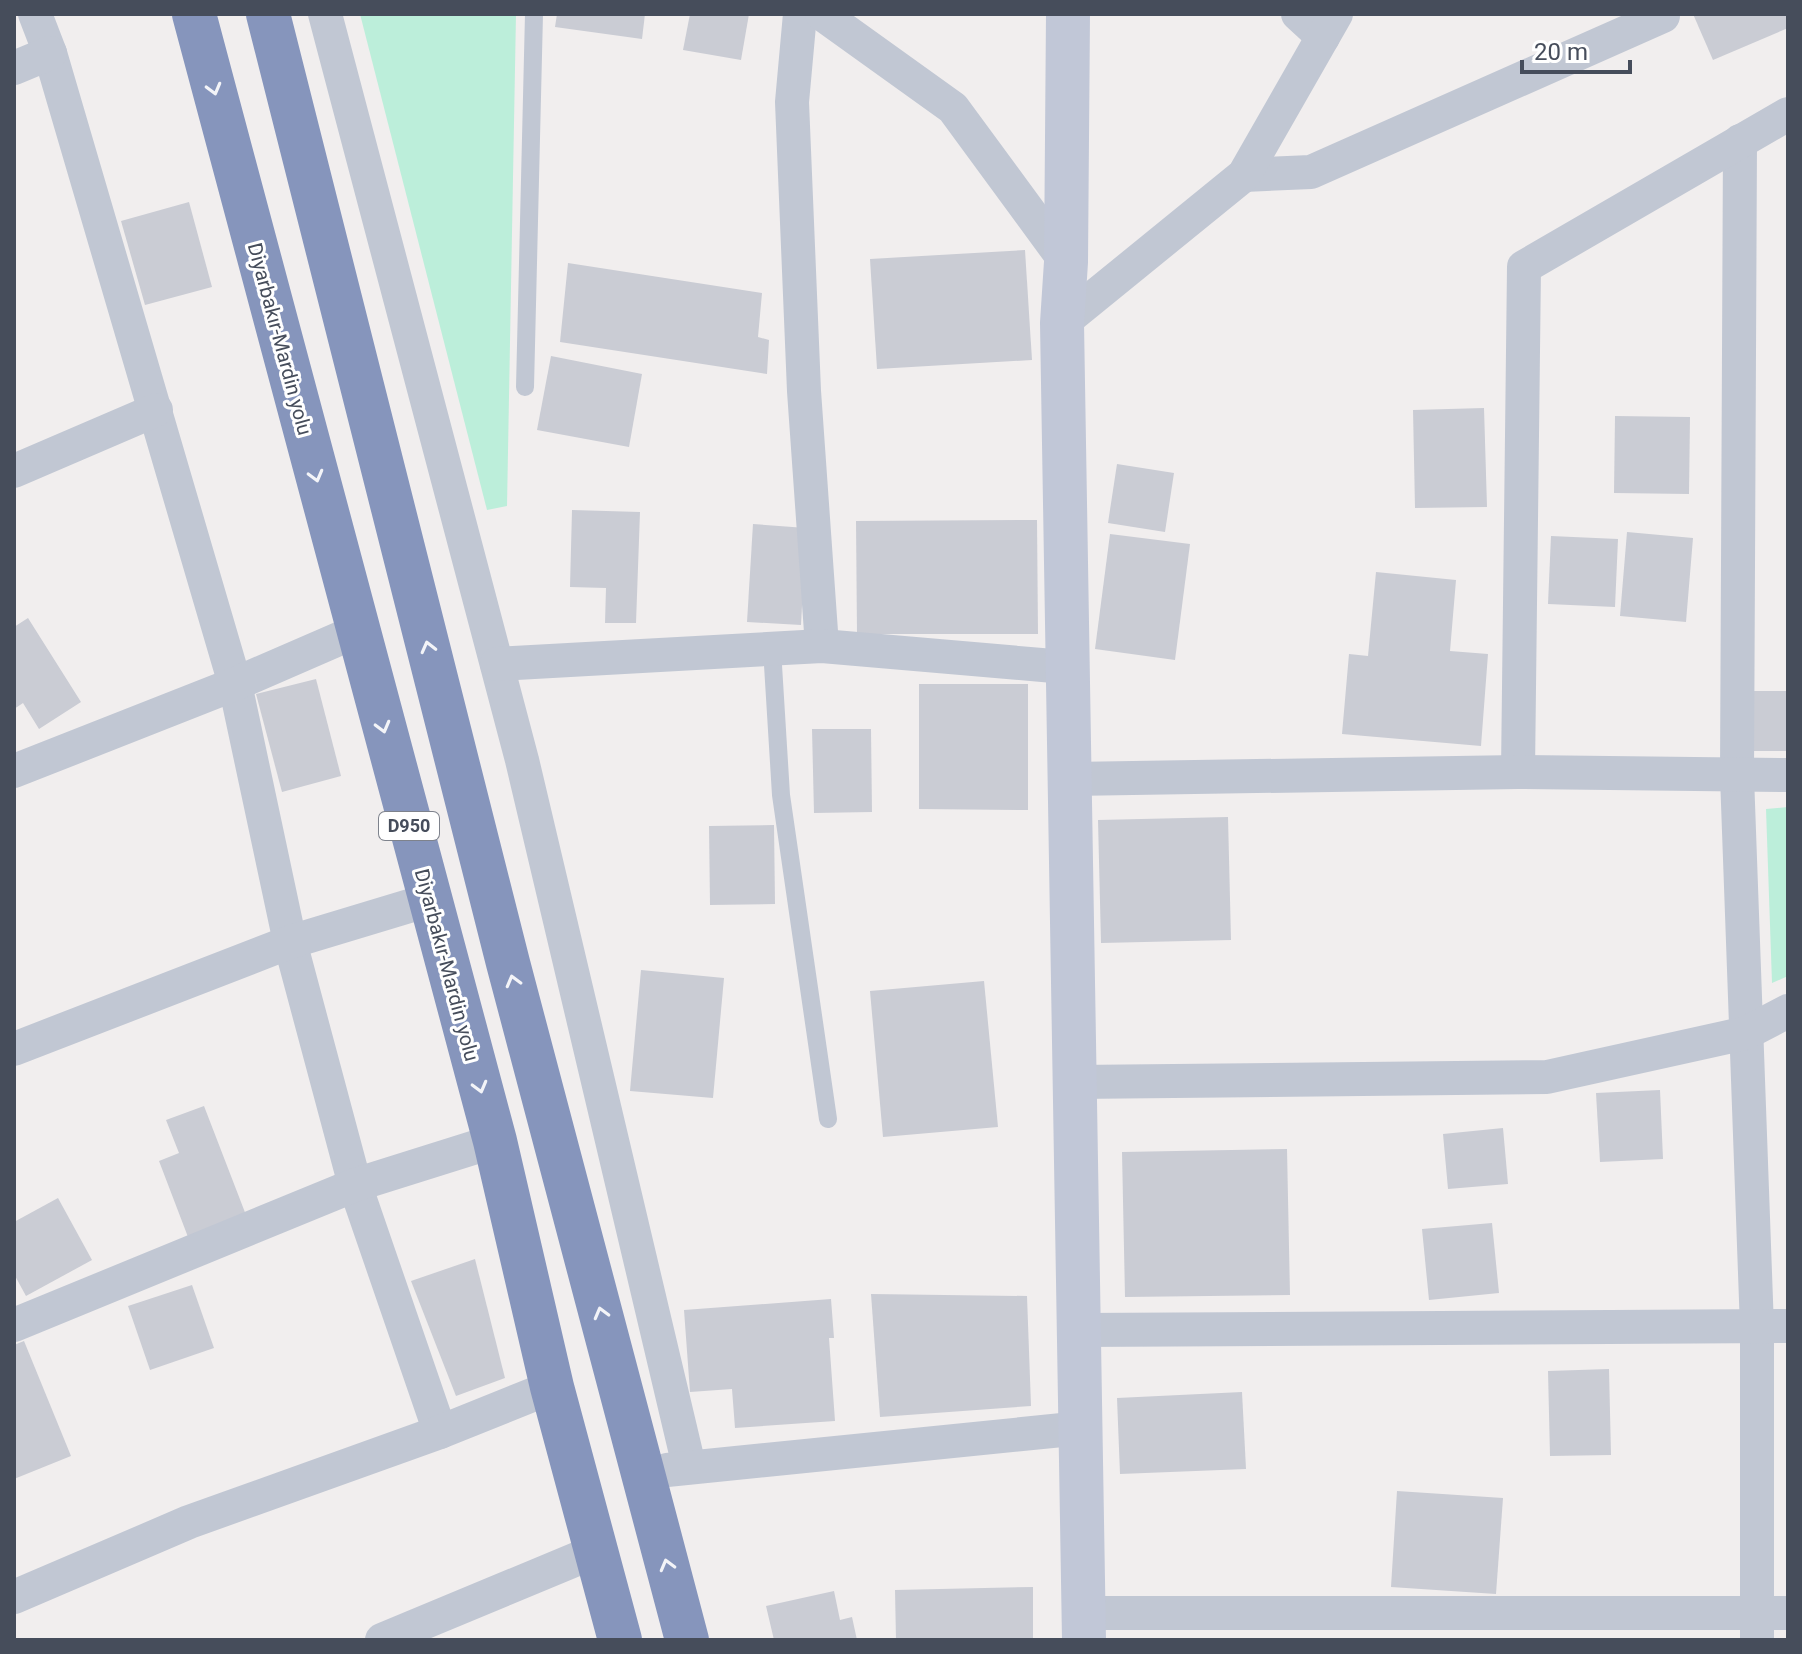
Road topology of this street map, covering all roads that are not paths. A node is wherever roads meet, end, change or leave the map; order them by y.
1 (35, 14) edge
2 (194, 14) edge
3 (268, 14) edge
4 (325, 14) edge
5 (534, 14) edge
6 (800, 14) edge
7 (822, 14) edge
8 (1068, 14) edge
9 (1298, 14) edge
10 (1663, 16) dead end
11 (1330, 26) edge
12 (50, 53) junction
13 (14, 68) edge
14 (1788, 114) edge
15 (1740, 141) junction
16 (1244, 175) junction
17 (1066, 262) junction
18 (1062, 323) junction
19 (525, 387) dead end
20 (156, 410) junction
21 (14, 471) edge
22 (357, 631) junction
23 (822, 646) junction
24 (772, 649) junction
25 (497, 664) junction
26 (1065, 667) junction
27 (235, 684) junction
28 (14, 771) edge
29 (1518, 772) junction
30 (1788, 775) edge
31 (1737, 776) junction
32 (1071, 779) junction
33 (429, 900) junction
34 (290, 942) junction
35 (1788, 1011) edge
36 (1746, 1033) junction
37 (14, 1049) edge
38 (1075, 1082) junction
39 (828, 1119) dead end
40 (495, 1141) junction
41 (355, 1185) junction
42 (14, 1325) edge
43 (1772, 1327) edge
44 (1078, 1330) junction
45 (552, 1387) junction
46 (1082, 1428) junction
47 (440, 1432) junction
48 (689, 1466) junction
49 (643, 1473) junction
50 (596, 1551) junction
51 (14, 1597) edge
52 (1767, 1622) edge
53 (1084, 1626) edge
54 (393, 1638) edge
55 (620, 1640) edge
56 (687, 1640) edge

1 - 12 street
2 -> 22 highway, Diyarbakır-Mardin yolu / D950
49 -> 3 highway, D950
4 - 25 street
5 - 19 lane
6 - 23 street
7 - 17 street
8 - 17 street
9 - 11 street
10 - 16 street
11 - 16 street
12 - 13 street
12 - 20 street
14 - 15 street
15 - 29 street
15 - 31 street
16 - 18 street
17 - 18 street
18 - 26 street
20 - 21 street
20 - 27 street
22 - 27 street
22 -> 33 highway, Diyarbakır-Mardin yolu / D950
23 - 24 street
23 - 26 street
24 - 25 street
24 - 39 lane
25 - 48 street
26 - 32 street
27 - 28 street
27 - 34 street
29 - 31 street
29 - 32 street
30 - 31 street
31 - 36 street
32 - 38 street
33 - 34 street
33 -> 40 highway, Diyarbakır-Mardin yolu / D950
34 - 37 street
34 - 41 street
35 - 36 street
36 - 38 street
36 - 43 street
38 - 44 street
40 - 41 street
40 - 45 highway, Diyarbakır-Mardin yolu / D950
41 - 42 street
41 - 47 street
43 - 44 street
43 - 52 street
44 - 46 street
45 - 47 street
45 - 50 highway, Diyarbakır-Mardin yolu / D950
46 - 48 street
46 - 53 street
47 - 51 street
48 - 49 street
56 -> 49 highway, D950
50 - 54 street
50 - 55 highway, Diyarbakır-Mardin yolu / D950
52 - 53 street

